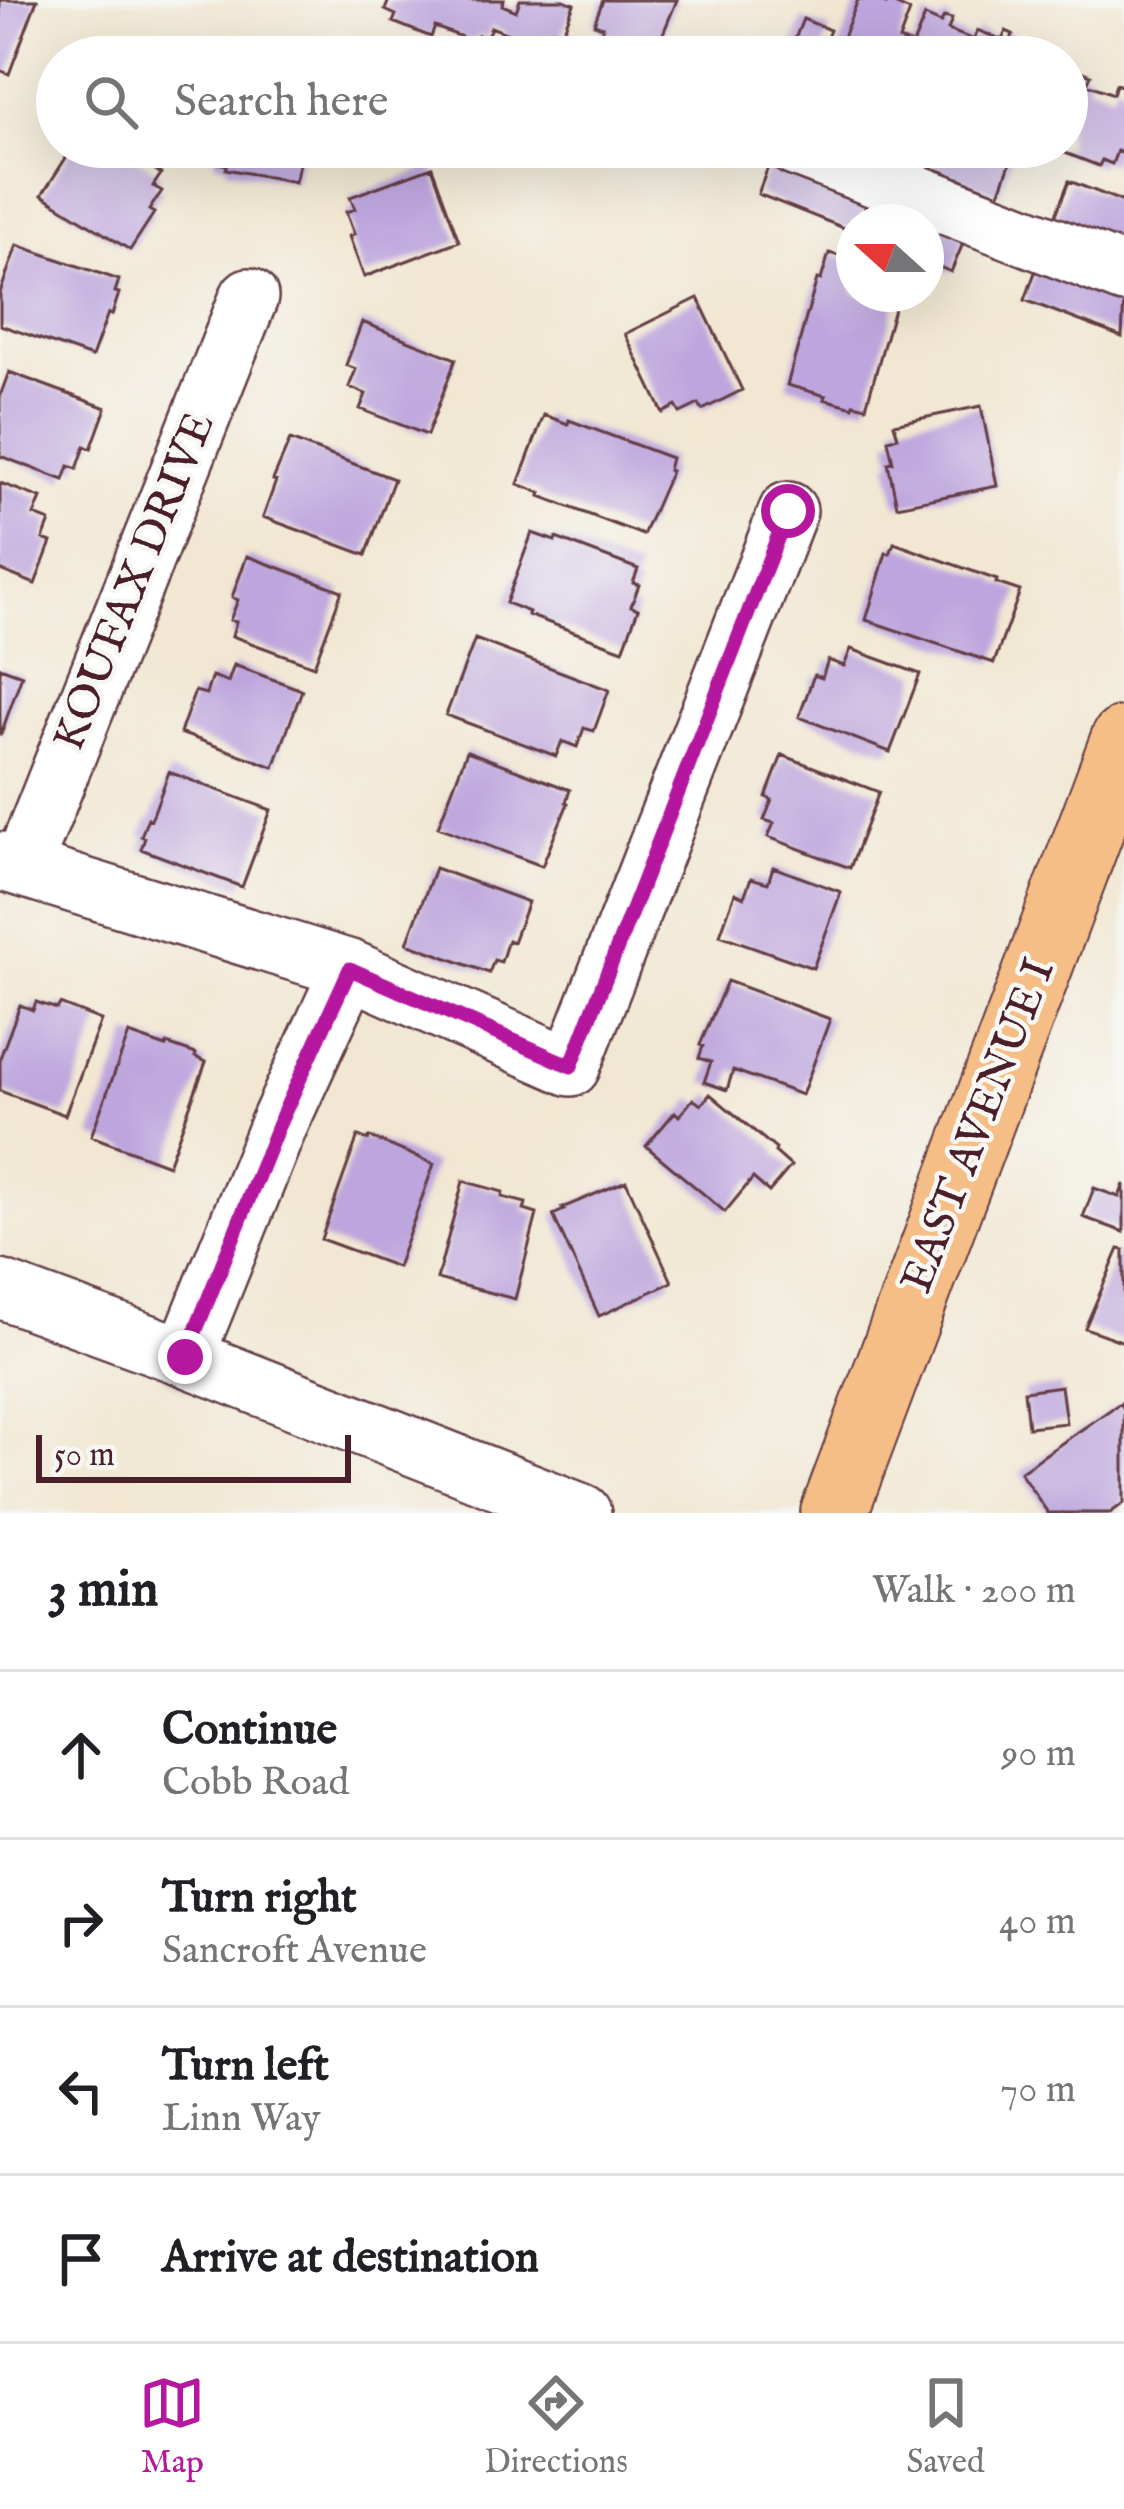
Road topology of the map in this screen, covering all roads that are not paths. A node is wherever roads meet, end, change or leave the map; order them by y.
1 (849, 168) edge
2 (1124, 274) edge
3 (249, 297) dead end
4 (788, 511) dead end
5 (1124, 740) edge
6 (11, 864) edge
7 (350, 969) junction
8 (0, 1289) edge
9 (185, 1357) junction
10 (582, 1513) edge
11 (834, 1513) edge

1 - 2 street
3 - 6 street, KOUFAX DRIVE
4 - 7 street
5 - 11 main road, EAST AVENUE I
6 - 7 street
7 - 9 street
8 - 9 street
9 - 10 street

